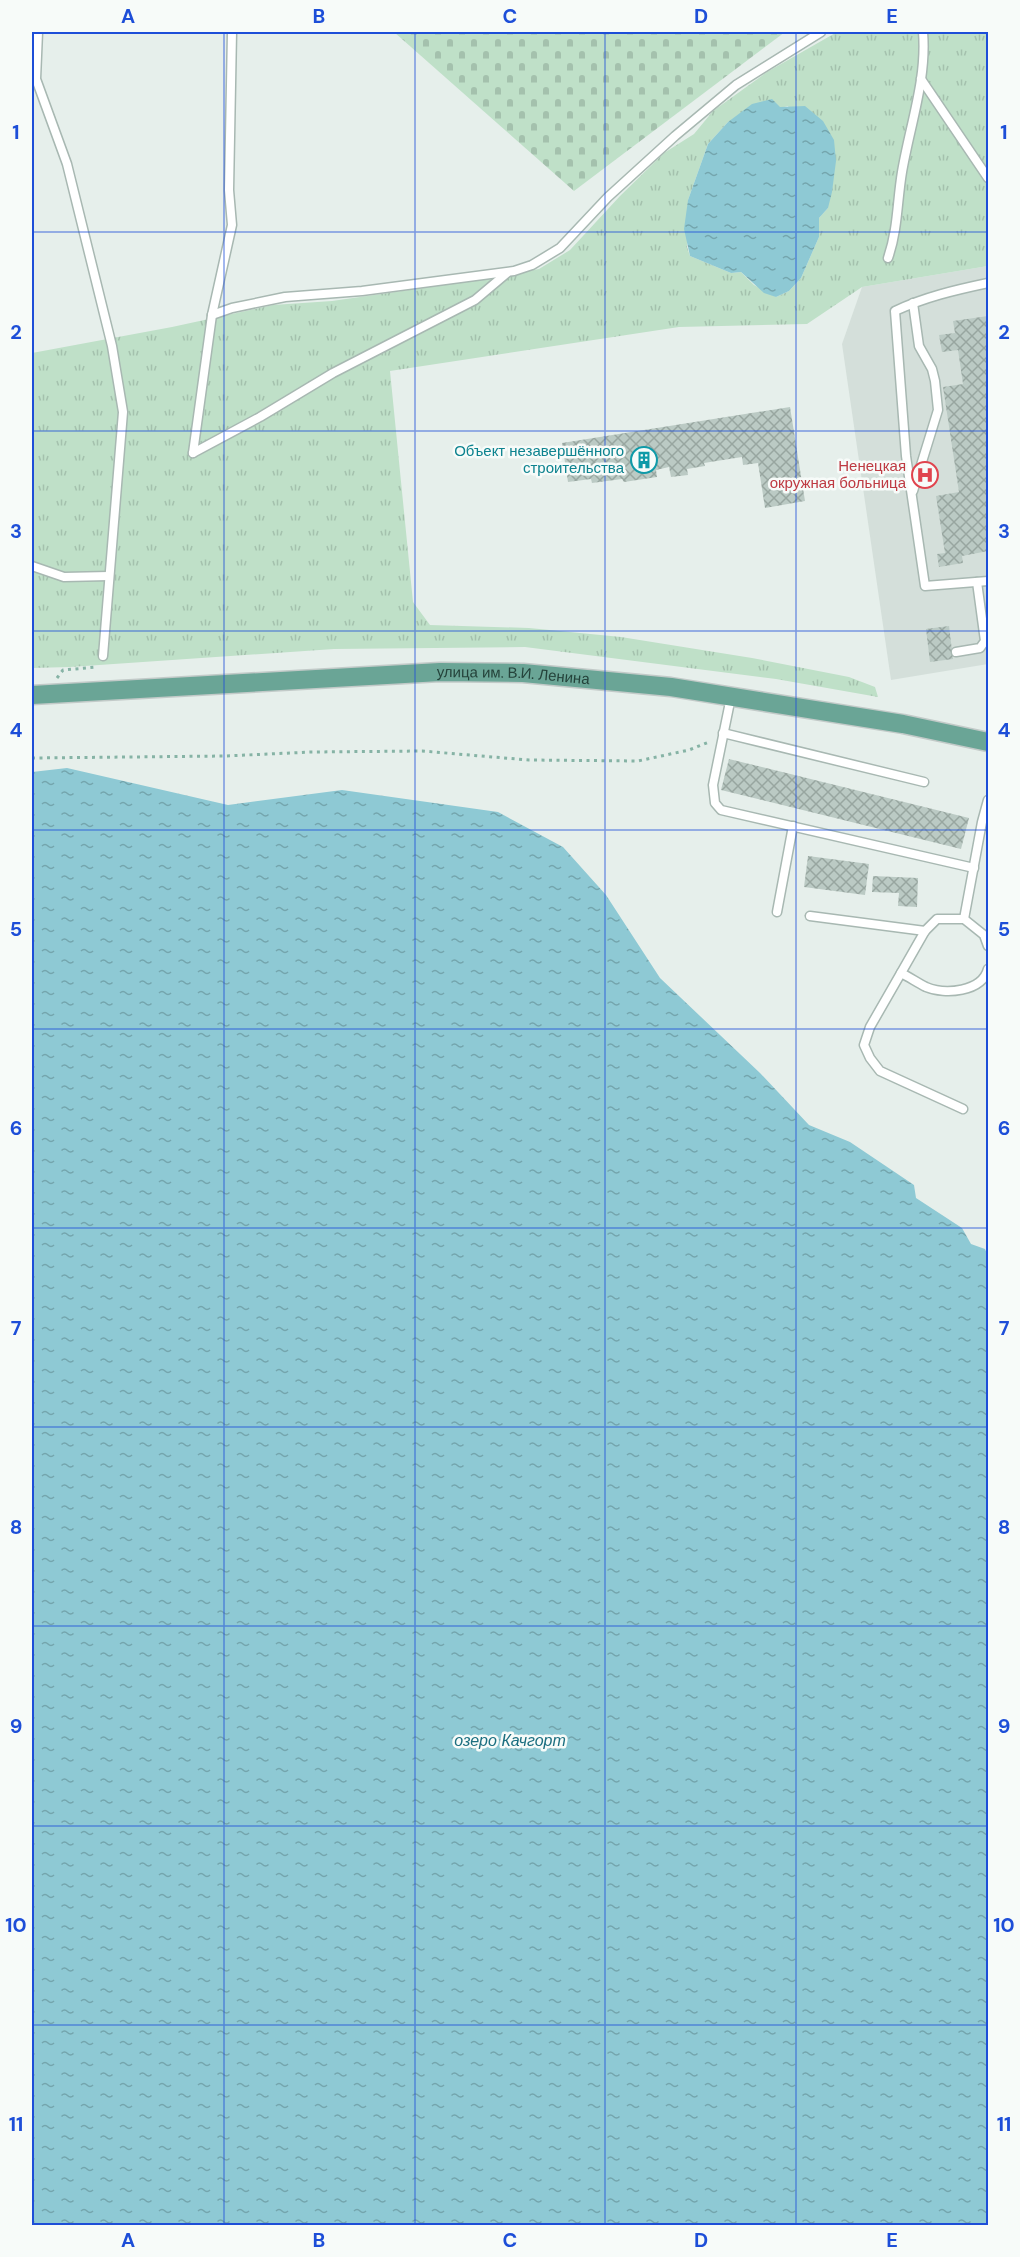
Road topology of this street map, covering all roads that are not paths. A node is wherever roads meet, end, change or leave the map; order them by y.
1 (38, 32) edge
2 (232, 32) edge
3 (820, 32) edge
4 (923, 32) edge
5 (921, 79) junction
6 (988, 178) edge
7 (888, 258) dead end
8 (508, 272) junction
9 (988, 283) edge
10 (913, 303) junction
11 (212, 315) junction
12 (912, 495) junction
13 (32, 566) edge
14 (109, 576) junction
15 (988, 581) edge
16 (977, 582) junction
17 (956, 652) dead end
18 (103, 656) road end
19 (32, 695) edge
20 (731, 696) junction
21 (723, 733) junction
22 (988, 742) edge
23 (924, 782) dead end
24 (988, 800) edge
25 (793, 826) junction
26 (974, 868) junction
27 (777, 912) dead end
28 (810, 916) dead end
29 (964, 918) junction
30 (925, 931) junction
31 (988, 946) edge
32 (988, 969) edge
33 (901, 973) junction
34 (963, 1109) dead end

1 - 14 lane
2 - 11 lane
3 - 8 lane
4 - 5 lane
5 - 6 lane
5 - 7 lane
8 - 11 lane
8 - 11 lane
9 - 10 lane
10 - 12 lane
10 - 12 lane
12 - 16 lane
13 - 14 lane
14 - 18 lane
15 - 16 lane
16 - 17 lane
19 - 20 main road, улица им. В.И. Ленина
20 - 21 lane
20 - 22 main road, улица им. В.И. Ленина
21 - 23 lane
21 - 25 lane
24 - 26 lane
25 - 26 lane
25 - 27 lane
26 - 29 lane
28 - 30 lane
29 - 30 lane
29 - 31 lane
30 - 33 lane
32 - 33 lane
33 - 34 lane

